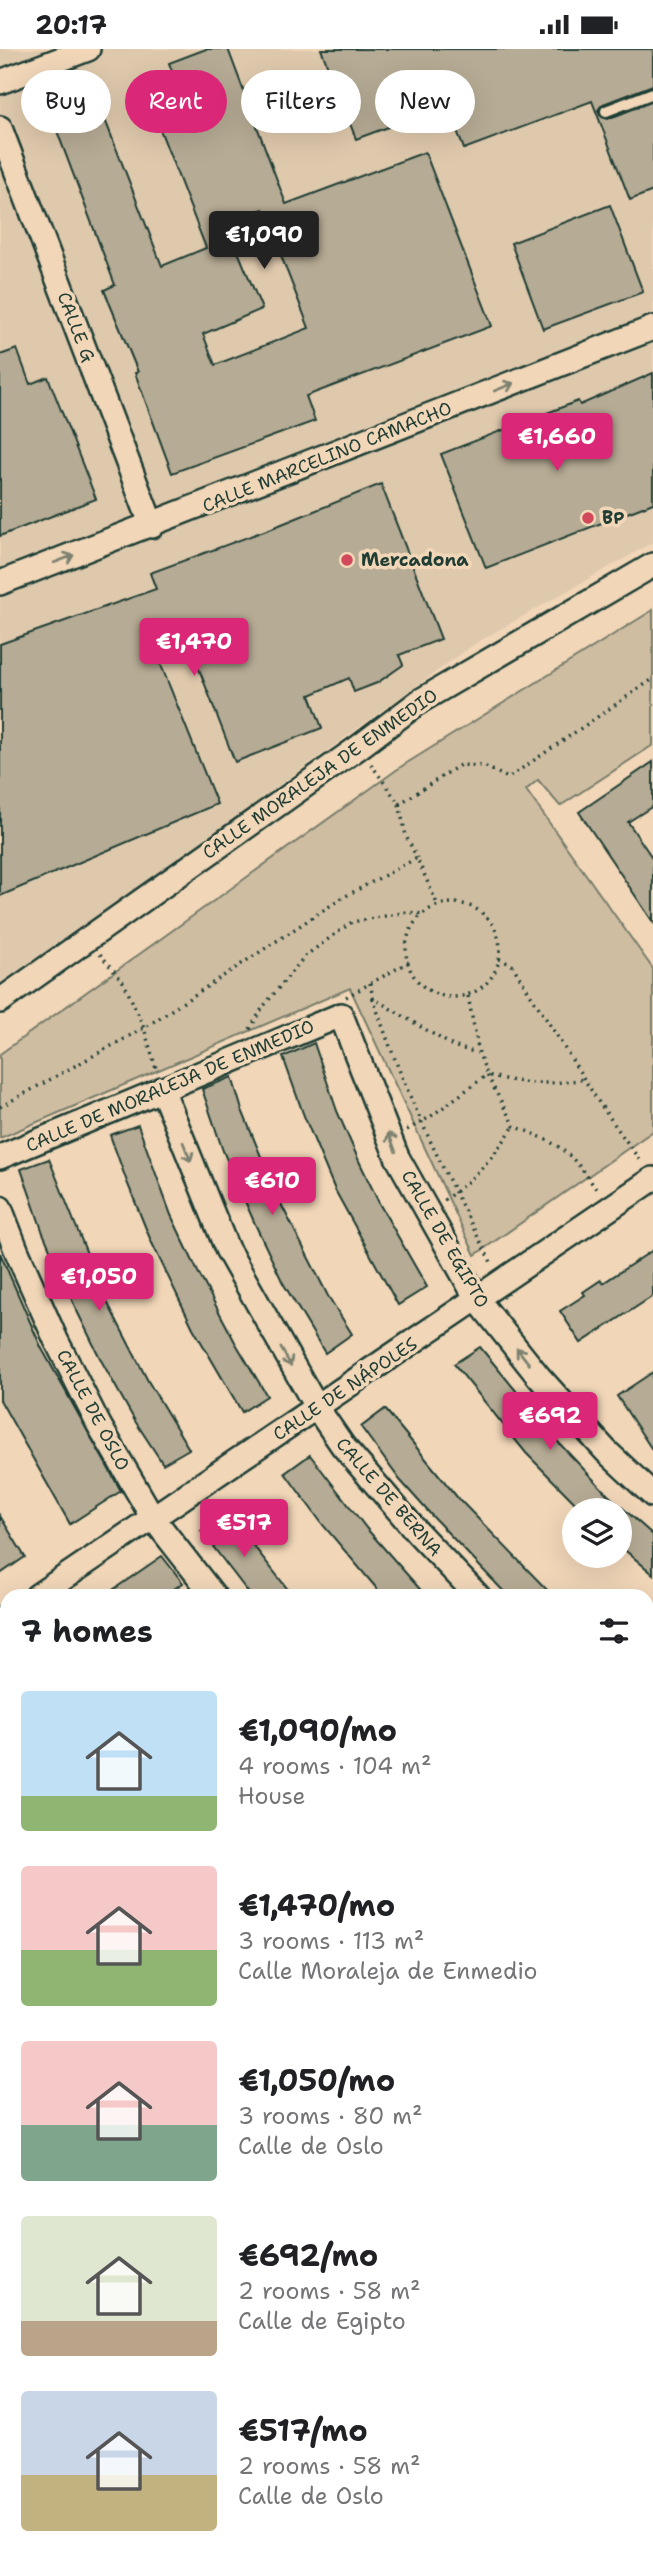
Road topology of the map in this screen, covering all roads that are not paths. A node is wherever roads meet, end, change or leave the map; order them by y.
1 (88, 49) edge
2 (0, 82) edge
3 (653, 93) edge
4 (606, 111) dead end
5 (0, 128) edge
6 (653, 328) edge
7 (152, 526) junction
8 (652, 567) edge
9 (0, 583) edge
10 (0, 1001) edge
11 (341, 1014) joint
12 (162, 1089) junction
13 (0, 1157) edge
14 (653, 1179) edge
15 (0, 1208) edge
16 (477, 1299) junction
17 (317, 1408) junction
18 (653, 1496) edge
19 (153, 1518) junction
20 (47, 1589) edge
21 (209, 1589) edge
22 (471, 1589) edge

1 - 2 street
3 - 4 lane
5 - 7 street, CALLE G
7 -> 6 street, CALLE MARCELINO CAMACHO
9 -> 7 street, CALLE MARCELINO CAMACHO
8 - 10 street, CALLE MORALEJA DE ENMEDIO
11 - 12 street, CALLE DE MORALEJA DE ENMEDIO
16 -> 11 street, CALLE DE EGIPTO
12 - 13 street, CALLE DE MORALEJA DE ENMEDIO
12 -> 17 street, CALLE DE BERNA
14 - 16 street, CALLE DE NÁPOLES
15 - 19 street, CALLE DE OSLO
16 - 17 street, CALLE DE NÁPOLES
18 -> 16 street, CALLE DE EGIPTO
17 - 19 street, CALLE DE NÁPOLES
17 - 22 street, CALLE DE BERNA
19 - 20 street, CALLE DE NÁPOLES
19 - 21 street, CALLE DE OSLO

